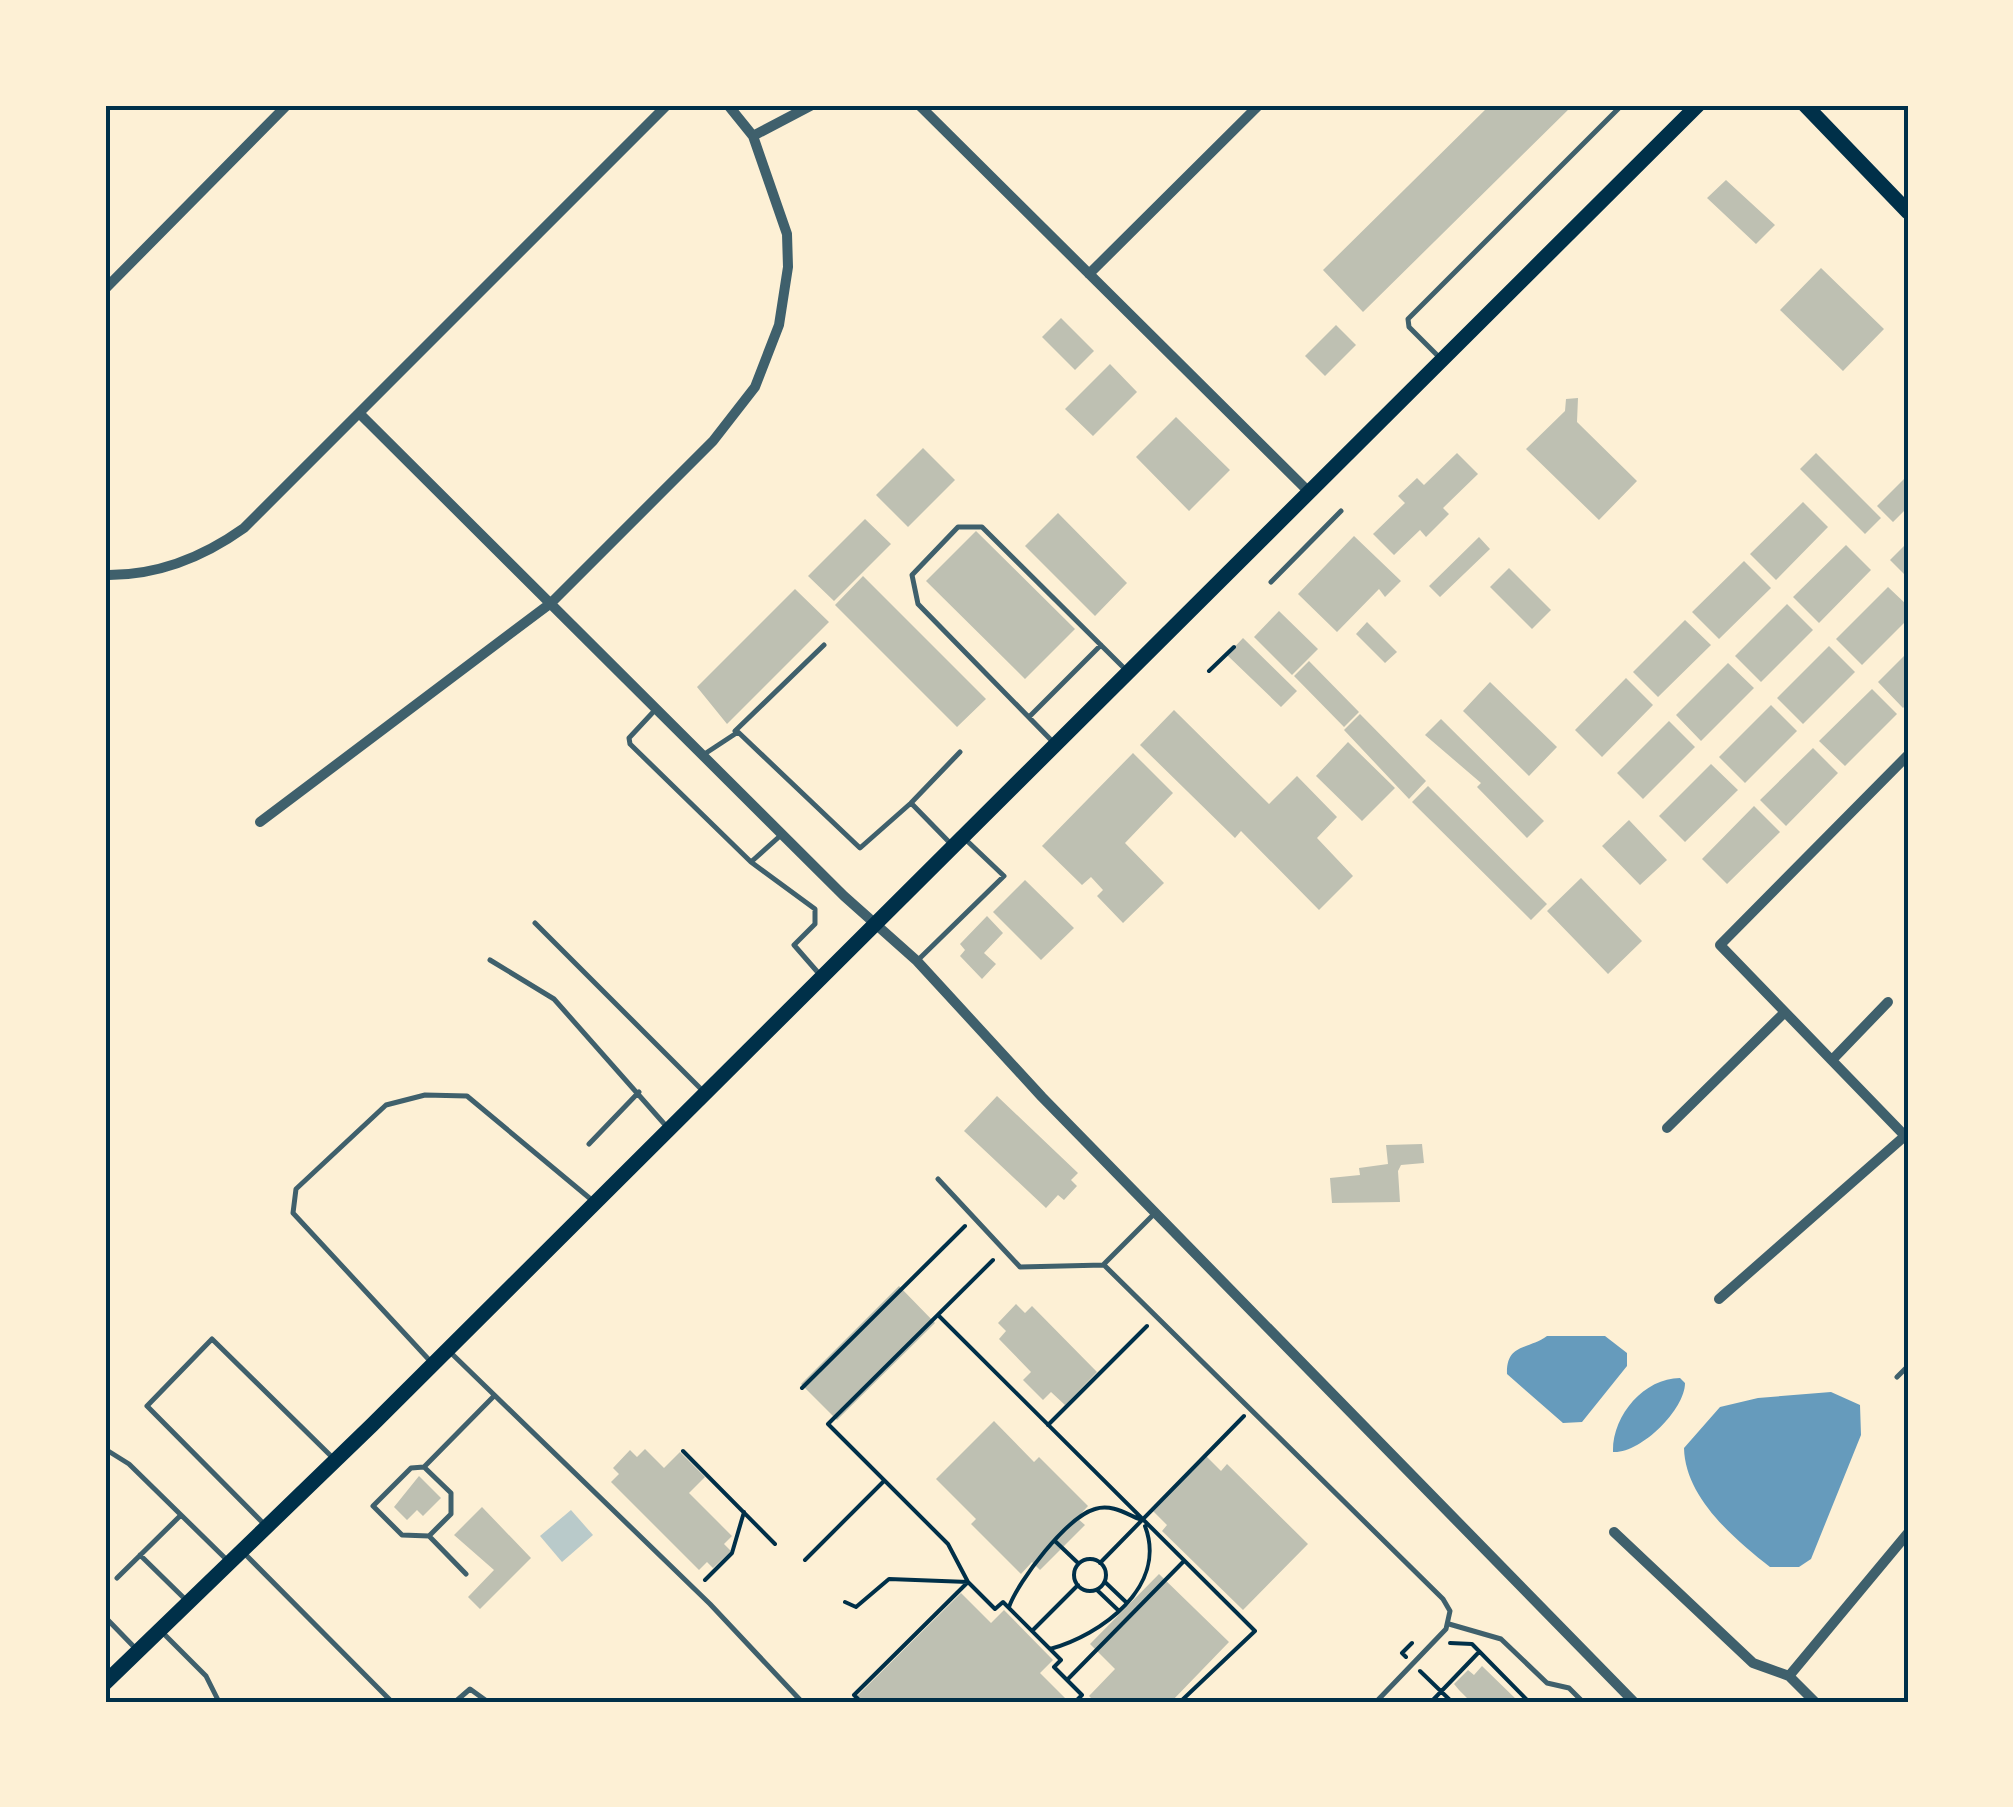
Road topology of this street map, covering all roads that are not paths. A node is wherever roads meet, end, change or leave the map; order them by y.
1 (287, 105) edge
2 (667, 105) edge
3 (728, 105) edge
4 (812, 105) edge
5 (919, 105) edge
6 (1258, 105) edge
7 (1622, 105) edge
8 (1805, 105) edge
9 (1690, 108) edge
10 (754, 136) junction
11 (1904, 201) edge
12 (1089, 274) junction
13 (105, 289) edge
14 (1441, 359) junction
15 (360, 414) junction
16 (1309, 492) junction
17 (1341, 511) dead end
18 (105, 575) edge
19 (1271, 582) dead end
20 (550, 603) junction
21 (824, 645) dead end
22 (1100, 645) junction
23 (1128, 672) junction
24 (656, 708) junction
25 (1029, 717) junction
26 (735, 731) junction
27 (1055, 744) junction
28 (960, 752) dead end
29 (703, 755) junction
30 (1908, 755) edge
31 (911, 802) junction
32 (260, 822) dead end
33 (782, 834) junction
34 (958, 841) junction
35 (751, 862) junction
36 (876, 923) junction
37 (535, 924) dead end
38 (490, 960) dead end
39 (917, 961) junction
40 (822, 977) junction
41 (1888, 1002) dead end
42 (1784, 1013) junction
43 (1833, 1059) junction
44 (639, 1092) junction
45 (705, 1093) junction
46 (1667, 1128) dead end
47 (669, 1129) junction
48 (1907, 1137) edge
49 (589, 1144) dead end
50 (938, 1179) dead end
51 (595, 1203) junction
52 (1155, 1213) junction
53 (1104, 1264) junction
54 (1719, 1299) dead end
55 (448, 1350) junction
56 (433, 1365) junction
57 (1908, 1366) edge
58 (1897, 1377) dead end
59 (494, 1396) junction
60 (105, 1449) edge
61 (336, 1461) junction
62 (424, 1466) junction
63 (181, 1515) junction
64 (267, 1527) junction
65 (1614, 1532) dead end
66 (1908, 1534) edge
67 (428, 1536) junction
68 (140, 1554) junction
69 (236, 1557) junction
70 (466, 1574) dead end
71 (116, 1578) dead end
72 (189, 1602) junction
73 (105, 1617) edge
74 (1449, 1624) junction
75 (160, 1630) junction
76 (138, 1651) junction
77 (1789, 1676) junction
78 (105, 1683) edge
79 (219, 1702) edge
80 (392, 1702) edge
81 (455, 1702) edge
82 (488, 1702) edge
83 (802, 1702) edge
84 (1376, 1702) edge
85 (1583, 1702) edge
86 (1634, 1702) edge
87 (1815, 1702) edge

1 - 13 street
2 - 15 street
3 - 10 street
4 - 10 street
5 - 12 street
6 - 12 street
7 - 14 lane
8 - 11 main road
9 - 14 main road
10 - 20 street
12 - 16 street
14 - 16 main road
15 - 18 street
15 - 20 street
16 - 23 main road
17 - 19 lane
20 - 24 street
20 - 32 street
21 - 26 lane
22 - 23 lane
22 - 25 lane
22 - 25 lane
23 - 27 main road
24 - 29 street
24 - 35 lane
25 - 27 lane
26 - 29 lane
26 - 31 lane
27 - 34 main road
28 - 31 lane
29 - 33 street
30 - 42 street
31 - 34 lane
33 - 35 lane
33 - 36 street
34 - 36 main road
34 - 39 lane
35 - 40 lane
36 - 39 street
36 - 40 main road
37 - 45 lane
38 - 44 lane
39 - 52 street
40 - 45 main road
41 - 43 street
42 - 43 street
42 - 46 street
43 - 48 street
44 - 47 lane
44 - 49 lane
45 - 47 main road
47 - 51 main road
48 - 54 street
50 - 53 lane
51 - 55 main road
51 - 56 lane
52 - 53 lane
52 - 86 street
53 - 74 lane
55 - 56 main road
55 - 59 lane
56 - 61 main road
57 - 58 lane
59 - 62 lane
59 - 83 lane
60 - 63 lane
61 - 64 main road
61 - 64 lane
62 - 67 lane
62 - 67 lane
63 - 68 lane
63 - 69 lane
64 - 69 main road
65 - 77 street
66 - 77 street
67 - 70 lane
68 - 71 lane
68 - 72 lane
69 - 72 main road
69 - 80 lane
72 - 75 main road
73 - 76 lane
74 - 84 lane
74 - 85 lane
75 - 76 main road
75 - 79 lane
76 - 78 main road
77 - 87 street
81 - 82 lane

